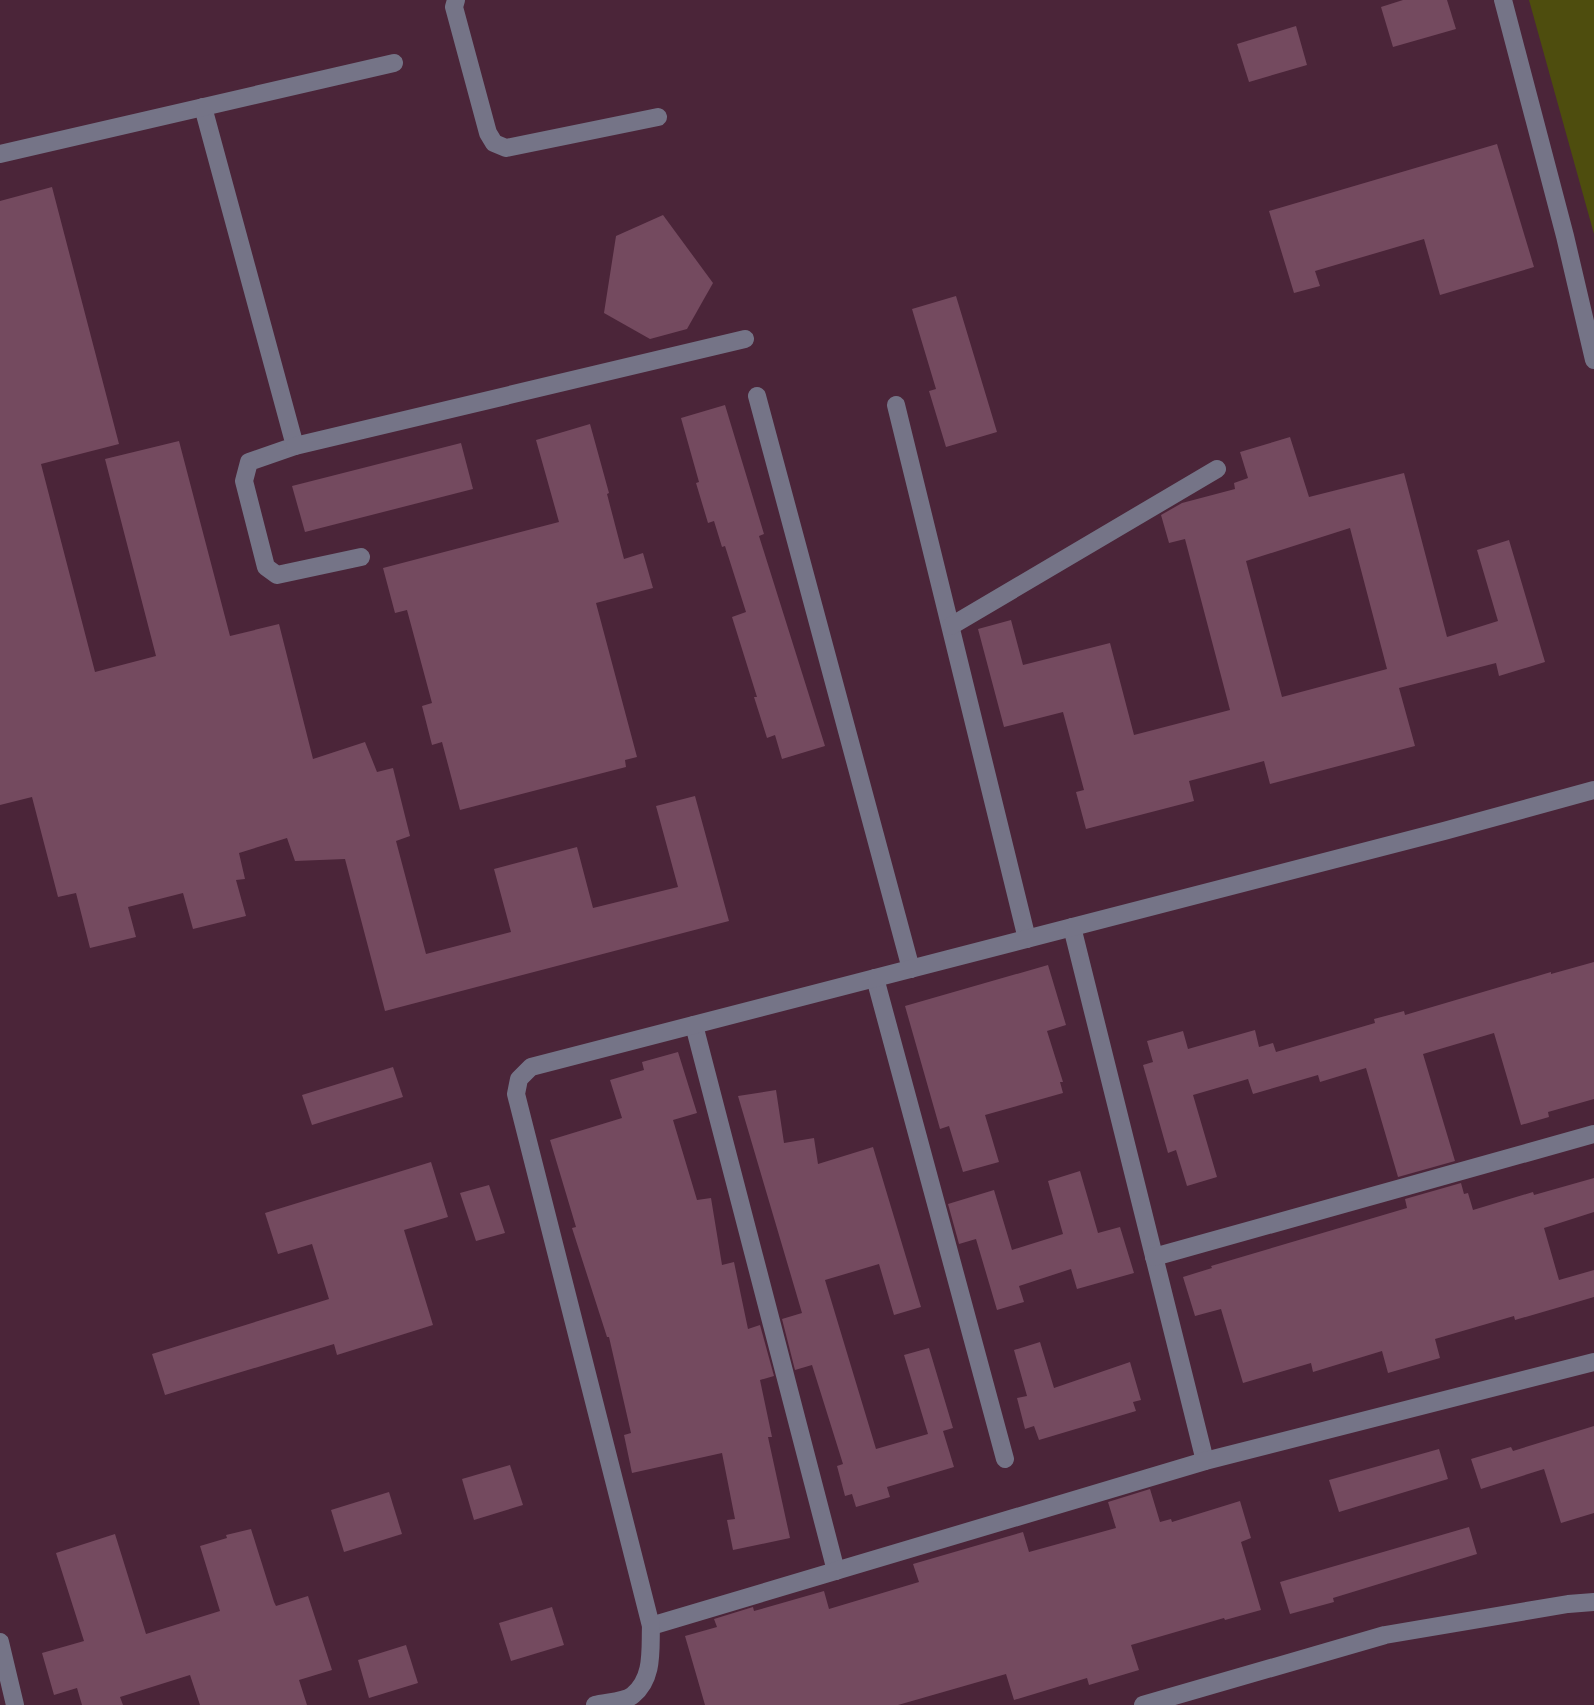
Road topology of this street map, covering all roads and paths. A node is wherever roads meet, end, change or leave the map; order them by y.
1 (456, 0) edge
2 (1503, 0) edge
3 (394, 63) dead end
4 (203, 107) junction
5 (657, 117) dead end
6 (0, 154) edge
7 (745, 339) dead end
8 (1594, 359) edge
9 (757, 396) dead end
10 (896, 405) dead end
11 (295, 446) junction
12 (1217, 469) dead end
13 (361, 557) dead end
14 (951, 626) junction
15 (1594, 790) edge
16 (1072, 927) junction
17 (1027, 939) junction
18 (911, 969) junction
19 (874, 978) junction
20 (694, 1025) junction
21 (1594, 1134) edge
22 (1154, 1257) junction
23 (1594, 1362) edge
24 (1005, 1459) dead end
25 (1205, 1461) junction
26 (836, 1571) junction
27 (1594, 1602) edge
28 (651, 1626) junction
29 (0, 1642) edge
30 (15, 1705) edge
31 (595, 1705) edge
32 (1143, 1705) edge

1 - 5 street
2 - 8 street
3 - 4 street
4 - 6 street
4 - 11 street
7 - 11 street
9 - 18 street
10 - 14 street
11 - 13 street
12 - 14 street
14 - 17 street
15 - 16 street
16 - 17 street
16 - 22 street
17 - 18 street
18 - 19 street
19 - 20 street
19 - 24 street
20 - 26 street
20 - 28 street
21 - 22 street
22 - 25 street
23 - 25 street
25 - 26 street
26 - 28 street
27 - 32 street
28 - 31 street
29 - 30 street

